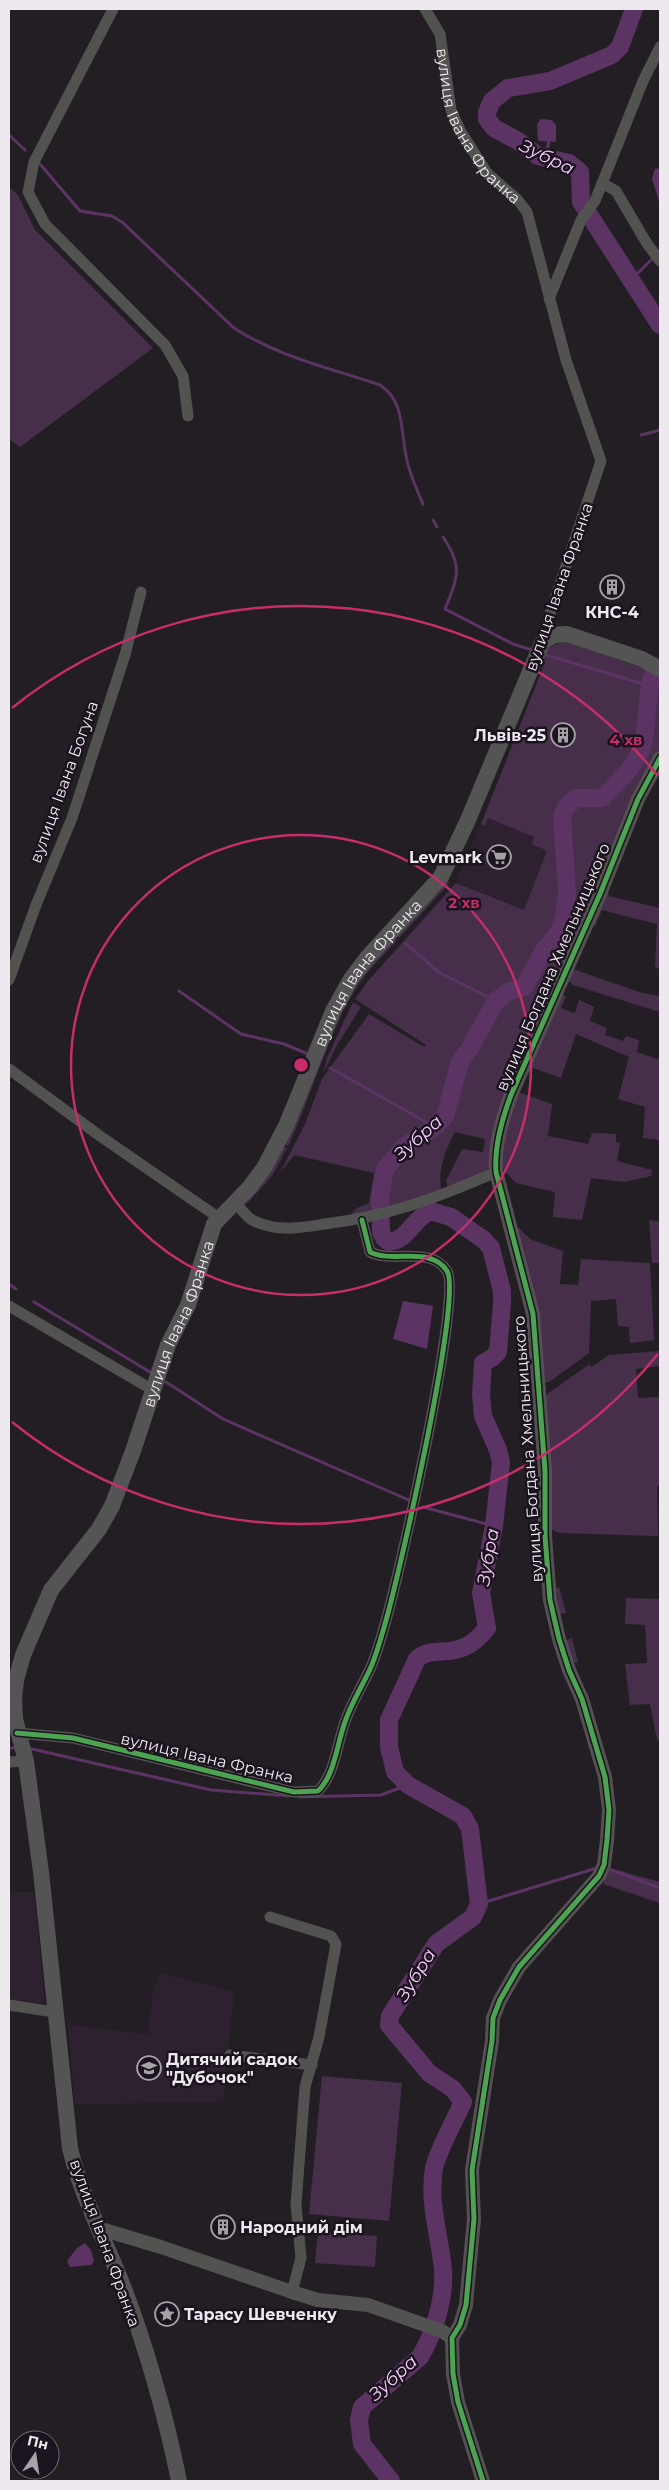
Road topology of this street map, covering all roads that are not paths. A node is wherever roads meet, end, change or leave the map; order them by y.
1 (113, 9) edge
2 (425, 9) edge
3 (660, 47) edge
4 (602, 183) junction
5 (660, 261) edge
6 (549, 299) junction
7 (188, 416) dead end
8 (141, 592) dead end
9 (542, 643) junction
10 (655, 666) edge
11 (660, 758) edge
12 (9, 980) edge
13 (9, 1069) edge
14 (496, 1172) junction
15 (235, 1202) junction
16 (219, 1218) junction
17 (367, 1218) junction
18 (9, 1306) edge
19 (153, 1390) junction
20 (18, 1733) junction
21 (26, 1761) junction
22 (9, 1762) edge
23 (270, 1916) dead end
24 (9, 2005) edge
25 (54, 2012) junction
26 (230, 2055) dead end
27 (312, 2065) junction
28 (101, 2229) junction
29 (292, 2292) junction
30 (447, 2334) junction
31 (179, 2481) edge
32 (483, 2481) edge

1 - 7 street
2 - 6 street, вулиця Івана Франка
3 - 4 street
4 - 5 street
4 - 6 street
6 - 9 street, вулиця Івана Франка
8 - 12 street, вулиця Івана Богуна
9 - 10 main road
9 - 15 main road, вулиця Івана Франка
11 - 14 street, вулиця Богдана Хмельницького
13 - 16 street
14 - 17 street
14 - 30 street, вулиця Богдана Хмельницького
15 - 16 main road, вулиця Івана Франка
15 - 17 street
16 - 19 main road, вулиця Івана Франка
17 - 20 street, вулиця Івана Франка
18 - 19 street
19 - 20 main road, вулиця Івана Франка
20 - 21 main road, вулиця Івана Франка
21 - 22 street
21 - 25 main road, вулиця Івана Франка
23 - 27 street
24 - 25 street
25 - 28 main road, вулиця Івана Франка
26 - 27 street
27 - 29 street
28 - 29 street
28 - 31 main road, вулиця Івана Франка
29 - 30 street
30 - 32 street, вулиця Богдана Хмельницького

